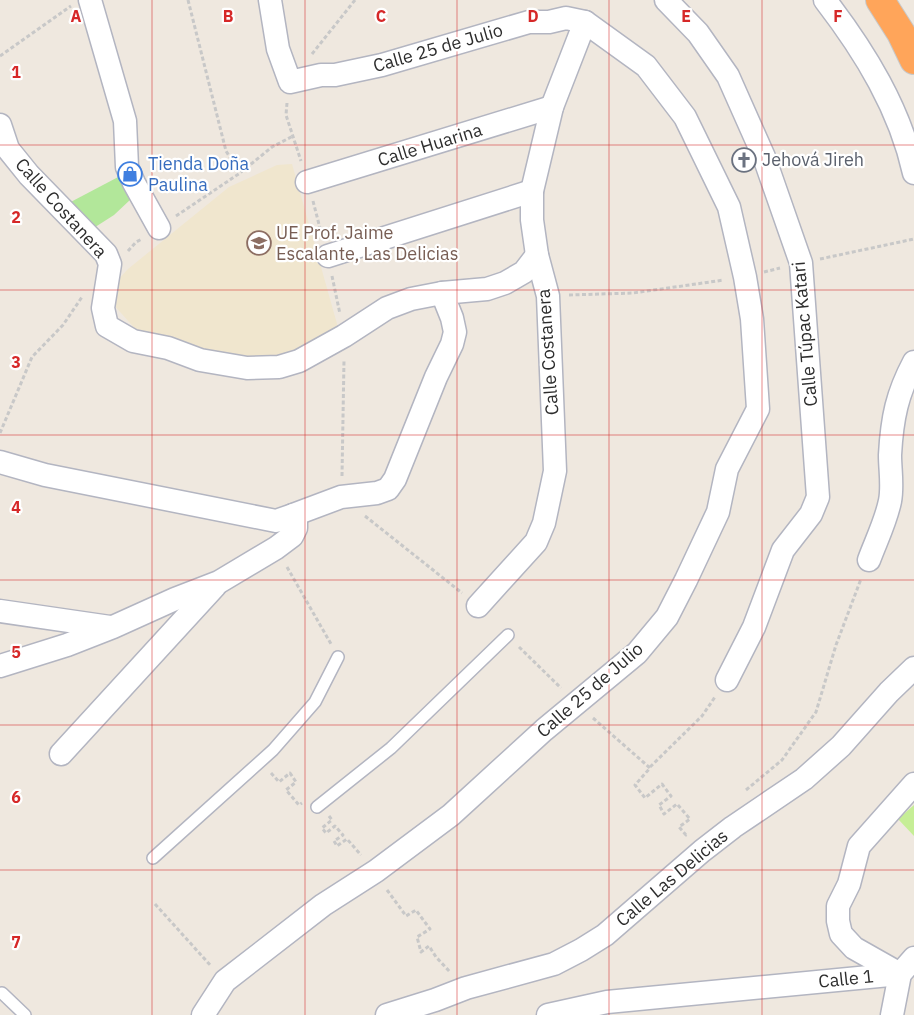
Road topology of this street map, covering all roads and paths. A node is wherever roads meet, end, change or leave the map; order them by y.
1 (188, 0) edge
2 (270, 0) edge
3 (355, 0) edge
4 (666, 0) edge
5 (825, 0) edge
6 (880, 0) edge
7 (80, 3) edge
8 (585, 22) junction
9 (0, 56) edge
10 (914, 60) edge
11 (290, 82) junction
12 (552, 107) junction
13 (0, 125) edge
14 (293, 136) junction
15 (240, 173) junction
16 (914, 173) edge
17 (307, 182) junction
18 (532, 191) junction
19 (159, 228) junction
20 (537, 255) junction
21 (328, 256) junction
22 (110, 264) junction
23 (442, 293) junction
24 (83, 294) dead end
25 (344, 336) junction
26 (914, 362) edge
27 (0, 433) edge
28 (0, 462) edge
29 (341, 497) junction
30 (293, 516) junction
31 (276, 548) junction
32 (869, 560) joint
33 (219, 582) junction
34 (478, 606) joint
35 (0, 612) edge
36 (113, 628) junction
37 (508, 635) joint
38 (338, 657) joint
39 (0, 666) edge
40 (914, 668) edge
41 (727, 680) joint
42 (576, 703) junction
43 (61, 754) dead end
44 (650, 768) junction
45 (914, 784) edge
46 (318, 806) dead end
47 (734, 826) junction
48 (692, 831) dead end
49 (153, 858) dead end
50 (376, 871) junction
51 (155, 904) dead end
52 (907, 966) edge
53 (225, 981) junction
54 (466, 988) junction
55 (2, 993) dead end
56 (25, 1015) edge
57 (203, 1015) edge
58 (387, 1015) edge
59 (548, 1015) edge
60 (892, 1015) edge

1 - 15 path
2 - 11 street
3 - 11 path
4 - 41 street, Calle Túpac Katari
5 - 16 street
6 - 10 highway
7 - 9 path
7 - 19 street
8 - 11 street, Calle 25 de Julio
8 - 12 street, Calle Costanera
8 - 42 street, Calle 25 de Julio
11 - 14 path
12 - 17 street, Calle Huarina
12 - 18 street, Calle Costanera
13 - 22 street, Calle Costanera
14 - 15 path
14 - 17 path
15 - 19 path
17 - 21 path
18 - 20 street, Calle Costanera
18 - 21 street
19 - 22 path
20 - 23 street
20 - 34 street, Calle Costanera
21 - 25 path
22 - 25 street
23 - 25 street
23 - 29 street
24 - 27 path
25 - 29 path
26 - 32 street
28 - 30 street
29 - 30 street
29 - 34 path
30 - 31 street
31 - 33 street
31 - 38 path
32 - 47 path
33 - 36 street
33 - 43 street
35 - 36 street
36 - 39 street
37 - 42 path
37 - 46 lane
38 - 49 lane
40 - 47 street, Calle Las Delicias
41 - 44 path
42 - 44 path
42 - 50 street, Calle 25 de Julio
44 - 48 path
45 - 52 street, Calle 1
47 - 54 street, Calle Las Delicias
50 - 53 street, Calle 25 de Julio
50 - 54 path
51 - 53 path
52 - 59 street, Calle 1
52 - 60 street
53 - 57 street, Calle 25 de Julio
54 - 58 street, Calle Las Delicias
55 - 56 lane

